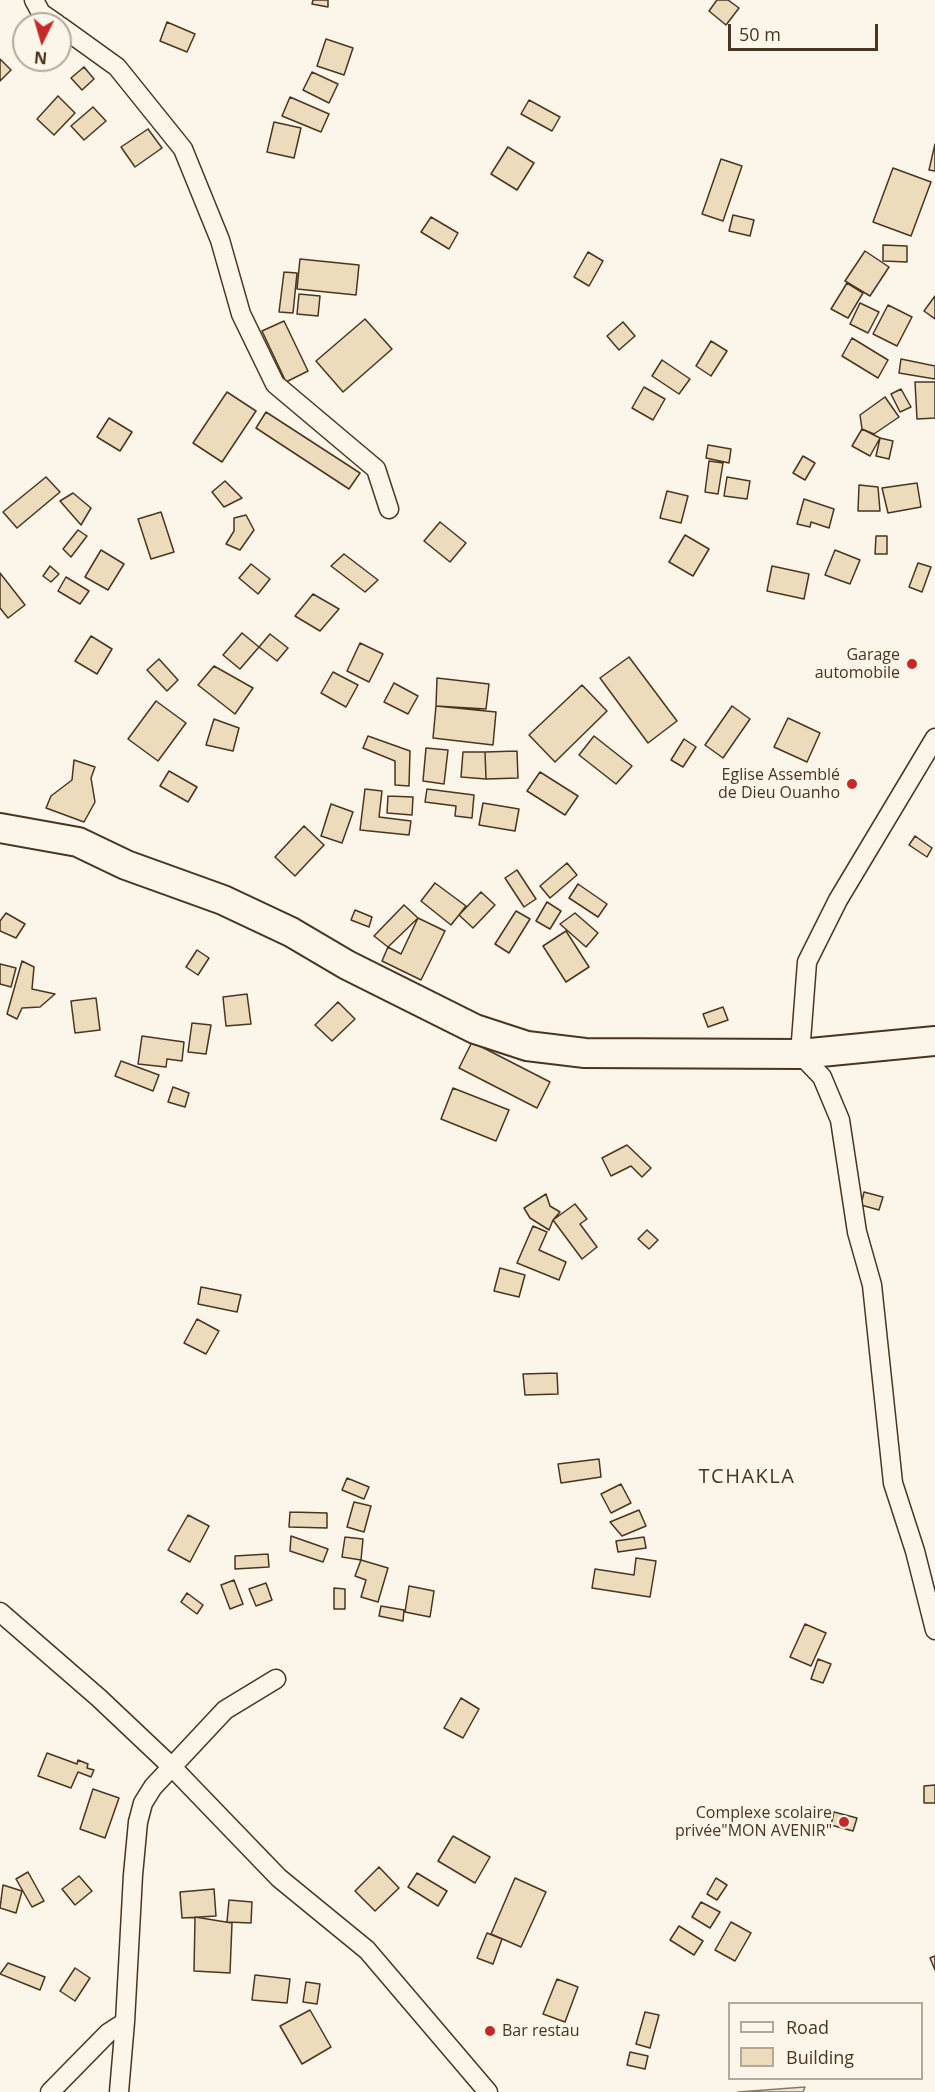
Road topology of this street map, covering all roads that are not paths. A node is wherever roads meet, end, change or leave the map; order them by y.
1 (72, 35) edge
2 (389, 508) dead end
3 (935, 738) edge
4 (0, 828) edge
5 (935, 1041) edge
6 (800, 1054) junction
7 (0, 1612) edge
8 (935, 1629) edge
9 (276, 1679) dead end
10 (172, 1767) junction
11 (125, 2022) junction
12 (50, 2092) edge
13 (119, 2092) edge
14 (488, 2092) edge

1 - 2 street
3 - 6 street
4 - 6 main road
5 - 6 main road
6 - 8 street
7 - 10 street
9 - 10 street
10 - 11 street
10 - 14 street
11 - 12 street
11 - 13 street

